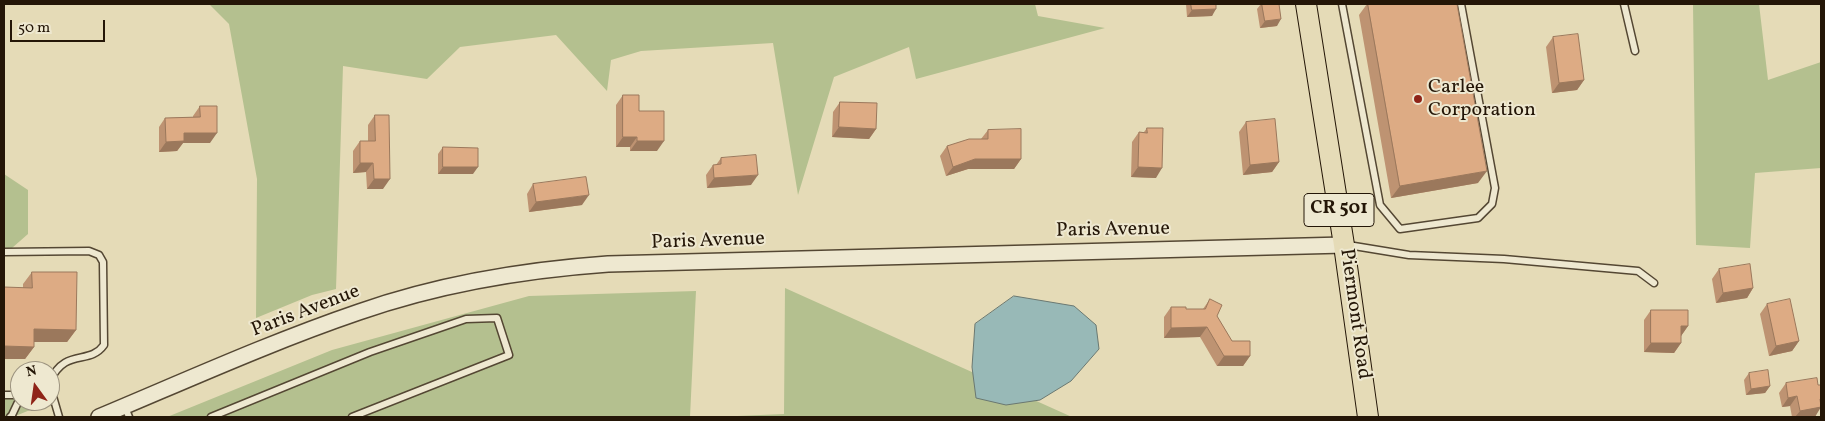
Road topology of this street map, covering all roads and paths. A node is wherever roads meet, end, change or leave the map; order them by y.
1 (1306, 4) edge
2 (1342, 4) edge
3 (1461, 4) edge
4 (1624, 4) edge
5 (1635, 51) dead end
6 (1344, 244) junction
7 (4, 252) edge
8 (1654, 283) dead end
9 (60, 366) edge
10 (127, 412) edge
11 (99, 417) edge
12 (211, 417) edge
13 (352, 417) edge
14 (1368, 417) edge

1 - 6 main road, Piermont Road / CR 501
2 - 3 lane
4 - 5 lane
6 - 8 lane
6 - 10 street, Paris Avenue
6 - 14 main road, Piermont Road / CR 501
7 - 9 lane
10 - 11 street, Paris Avenue
12 - 13 lane

